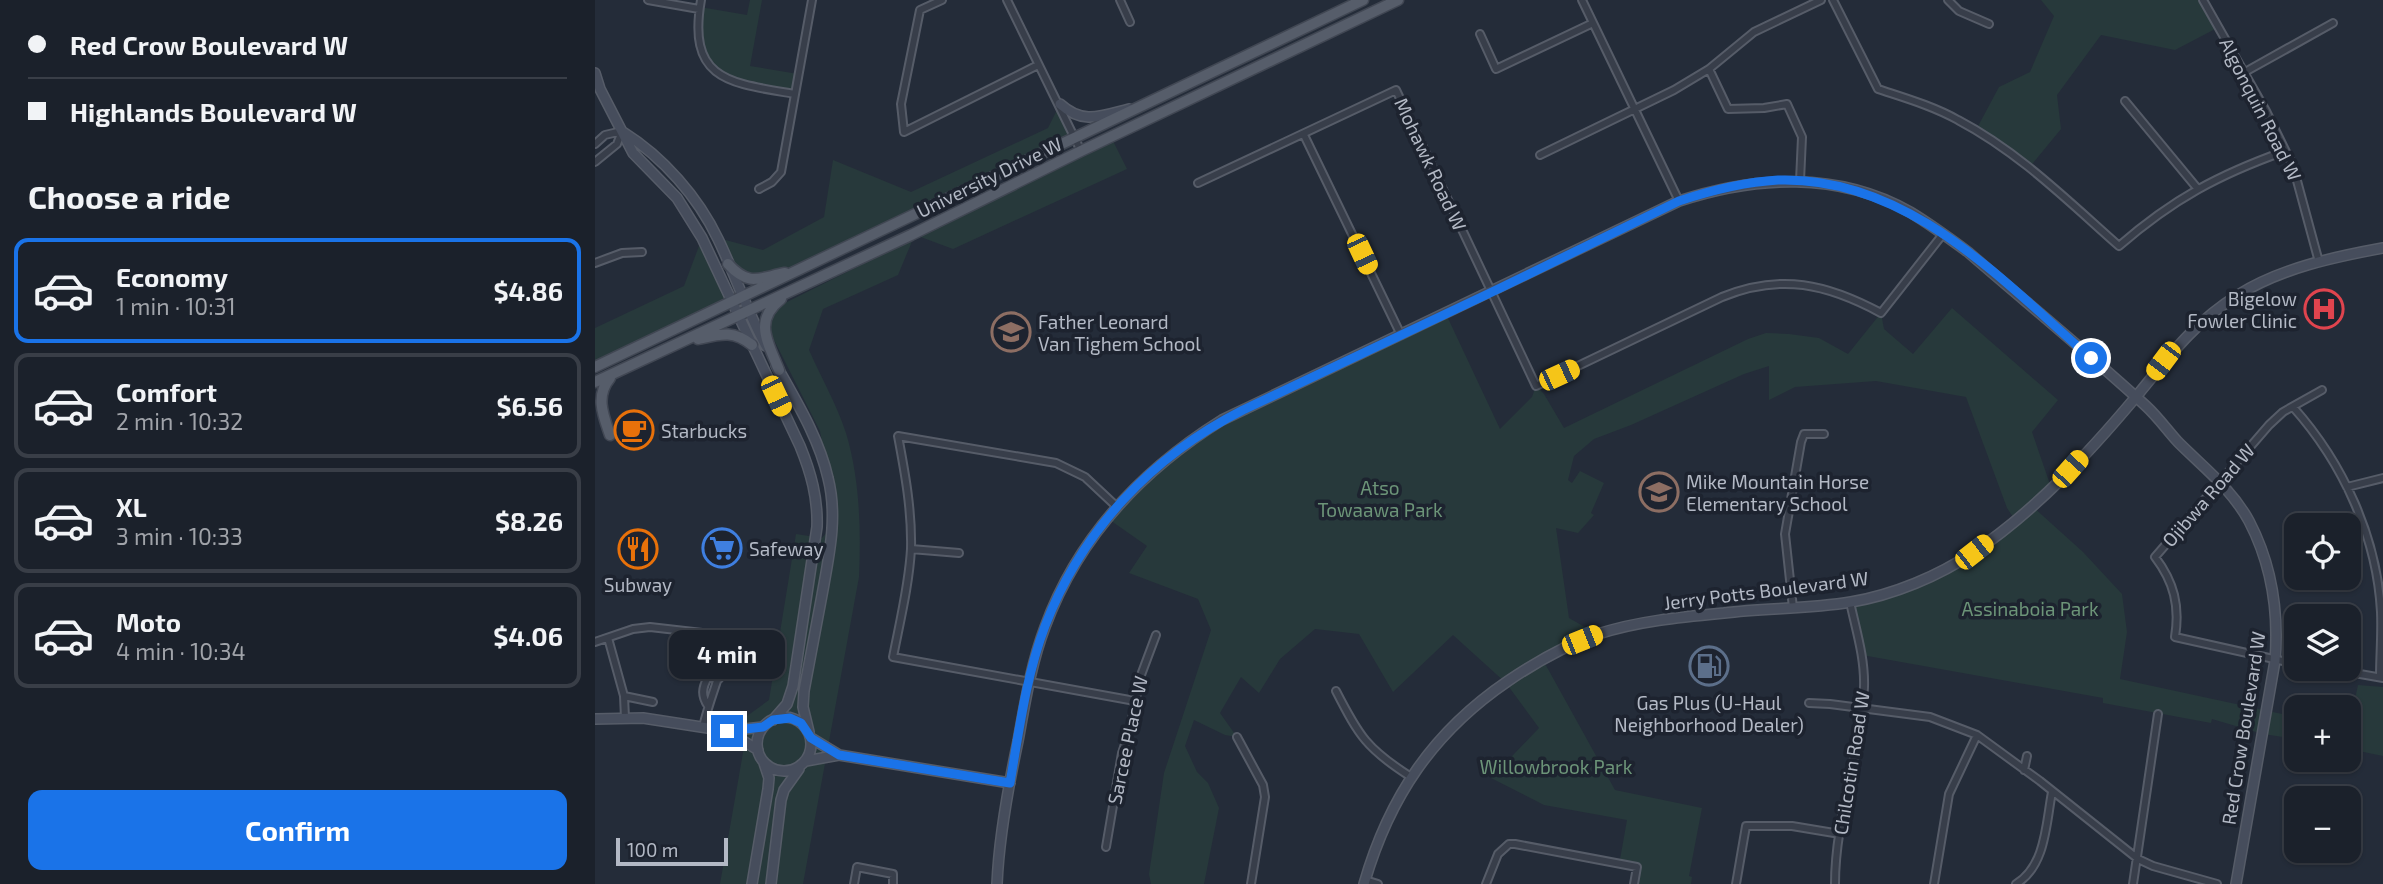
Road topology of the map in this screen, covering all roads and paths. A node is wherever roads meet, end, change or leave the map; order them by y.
1 (648, 0) edge
2 (701, 0) edge
3 (812, 0) edge
4 (941, 0) edge
5 (1007, 0) edge
6 (1120, 0) edge
7 (1363, 0) edge
8 (1398, 0) edge
9 (1582, 0) edge
10 (1821, 0) edge
11 (1833, 0) edge
12 (1948, 0) edge
13 (2203, 0) edge
14 (699, 9) junction
15 (1131, 22) dead end
16 (1593, 23) junction
17 (2333, 23) dead end
18 (1989, 24) dead end
19 (1480, 34) dead end
20 (1038, 65) junction
21 (1709, 69) junction
22 (2245, 72) junction
23 (595, 74) edge
24 (795, 94) junction
25 (2125, 101) dead end
26 (1060, 104) junction
27 (1134, 108) junction
28 (1635, 109) junction
29 (622, 131) junction
30 (1304, 135) junction
31 (1075, 137) junction
32 (595, 144) edge
33 (1081, 151) junction
34 (2285, 151) junction
35 (1540, 155) dead end
36 (595, 162) edge
37 (1800, 181) junction
38 (1198, 183) dead end
39 (2197, 188) junction
40 (759, 189) dead end
41 (1679, 201) junction
42 (1943, 234) junction
43 (2383, 248) edge
44 (642, 253) dead end
45 (596, 260) edge
46 (2319, 262) junction
47 (729, 264) junction
48 (803, 269) junction
49 (789, 291) junction
50 (1492, 292) junction
51 (743, 297) junction
52 (733, 302) junction
53 (748, 311) junction
54 (738, 316) junction
55 (1401, 335) junction
56 (677, 343) junction
57 (752, 345) junction
58 (595, 367) edge
59 (779, 370) junction
60 (614, 373) junction
61 (595, 382) edge
62 (2322, 390) dead end
63 (2136, 397) junction
64 (2293, 407) junction
65 (595, 413) edge
66 (1823, 434) dead end
67 (2383, 478) edge
68 (2220, 481) junction
69 (2347, 487) junction
70 (1116, 506) junction
71 (911, 549) junction
72 (959, 554) dead end
73 (2380, 580) edge
74 (1850, 602) junction
75 (1793, 608) junction
76 (1156, 635) dead end
77 (729, 636) junction
78 (608, 638) junction
79 (773, 641) dead end
80 (595, 642) edge
81 (2276, 661) junction
82 (2284, 662) edge
83 (2361, 674) edge
84 (2381, 678) edge
85 (719, 679) junction
86 (1030, 681) junction
87 (1336, 691) dead end
88 (624, 696) junction
89 (1135, 701) junction
90 (653, 702) dead end
91 (1809, 703) dead end
92 (708, 706) junction
93 (1862, 709) junction
94 (2158, 713) dead end
95 (625, 718) junction
96 (595, 719) edge
97 (773, 720) junction
98 (703, 727) junction
99 (763, 727) junction
100 (727, 731) junction
101 (810, 735) junction
102 (1977, 735) junction
103 (1237, 737) dead end
104 (758, 750) junction
105 (839, 755) junction
106 (2027, 756) dead end
107 (764, 761) junction
108 (804, 763) junction
109 (2024, 770) junction
110 (1411, 777) junction
111 (1010, 783) junction
112 (2052, 792) junction
113 (1840, 834) junction
114 (1106, 847) dead end
115 (2138, 859) junction
116 (1364, 882) edge
117 (752, 883) edge
118 (771, 884) edge
119 (854, 884) edge
120 (893, 884) edge
121 (997, 884) edge
122 (1251, 884) edge
123 (1378, 884) edge
124 (1486, 884) edge
125 (1634, 884) edge
126 (1736, 884) edge
127 (1835, 884) edge
128 (1934, 884) edge
129 (2016, 884) edge
130 (2133, 884) edge
131 (2217, 884) edge
132 (2236, 884) edge

1 - 14 street
2 - 14 street
3 - 24 street
4 - 20 street
5 - 20 street
6 - 15 street
7 - 27 main road, University Drive W
8 - 33 main road, University Drive W
9 - 16 street
10 - 21 street
11 - 39 street
12 - 18 street
13 - 22 street, Algonquin Road W
14 - 24 street
16 - 19 street
16 - 28 street
17 - 22 street
20 - 26 street
21 - 28 street
21 - 37 street
22 - 34 street, Algonquin Road W
23 - 29 street
24 - 40 street
25 - 39 street
26 - 27 street
26 - 31 street
27 - 31 main road, University Drive W
28 - 35 street
28 - 41 street
29 - 32 street
29 - 36 street
29 - 47 street
29 - 52 street
30 - 38 street, Mohawk Road W
30 - 50 street, Mohawk Road W
30 - 55 street
31 - 33 street
31 - 48 main road, University Drive W
33 - 49 main road, University Drive W
34 - 39 street
34 - 46 street, Algonquin Road W
37 - 41 street, Red Crow Boulevard W
37 - 42 street, Red Crow Boulevard W
41 - 50 street, Red Crow Boulevard W
42 - 50 street
42 - 63 street, Red Crow Boulevard W
43 - 46 street, Jerry Potts Boulevard W
44 - 45 street
46 - 63 street, Jerry Potts Boulevard W
47 - 48 main road
47 - 51 street
48 - 51 main road, University Drive W
49 - 53 main road, University Drive W
49 - 59 main road
50 - 55 street, Red Crow Boulevard W
51 - 52 main road, University Drive W
51 - 53 street
52 - 54 street
52 - 58 main road, University Drive W
53 - 54 main road, University Drive W
53 - 59 street
54 - 56 main road, University Drive W
54 - 57 street
55 - 70 street, Red Crow Boulevard W
56 - 57 main road
56 - 60 main road, University Drive W
57 - 97 street
59 - 101 street
60 - 61 main road, University Drive W
60 - 65 main road
62 - 64 street, Ojibwa Road W
63 - 68 street, Red Crow Boulevard W
63 - 74 street, Jerry Potts Boulevard W
64 - 68 street, Ojibwa Road W
64 - 69 street
66 - 75 street
67 - 69 street
68 - 81 street, Red Crow Boulevard W
68 - 81 street, Ojibwa Road W
69 - 73 street
70 - 71 street
70 - 86 street, Red Crow Boulevard W
71 - 72 street
71 - 86 street
73 - 84 street
74 - 75 street, Jerry Potts Boulevard W
74 - 93 street, Chilcotin Road W
75 - 110 street, Jerry Potts Boulevard W
76 - 89 street, Sarcee Place W
77 - 78 street
77 - 79 street
77 - 85 street
78 - 80 street
78 - 88 street
81 - 82 street, Ojibwa Road W
81 - 132 street, Red Crow Boulevard W
83 - 84 street
85 - 92 street
85 - 92 street
86 - 89 street
86 - 111 street, Red Crow Boulevard W
87 - 110 street
88 - 90 street
88 - 95 street
89 - 114 street, Sarcee Place W
91 - 93 street
92 - 98 street
93 - 102 street
93 - 113 street, Chilcotin Road W
94 - 115 street
95 - 96 street
95 - 98 street
97 - 99 street
97 - 101 street
98 - 100 street
99 - 100 street
99 - 104 street
100 - 104 street
101 - 105 street
101 - 108 street
102 - 109 street
102 - 128 street
103 - 122 street
104 - 107 street
105 - 108 street
105 - 111 street
106 - 109 street
107 - 108 street
107 - 117 street
108 - 118 street
109 - 112 street
110 - 116 street, Jerry Potts Boulevard W
111 - 121 street, Red Crow Boulevard W
112 - 115 street
112 - 129 street
113 - 126 street
113 - 127 street, Chilcotin Road W
115 - 130 street
115 - 131 street
116 - 123 street
119 - 120 street
124 - 125 street

